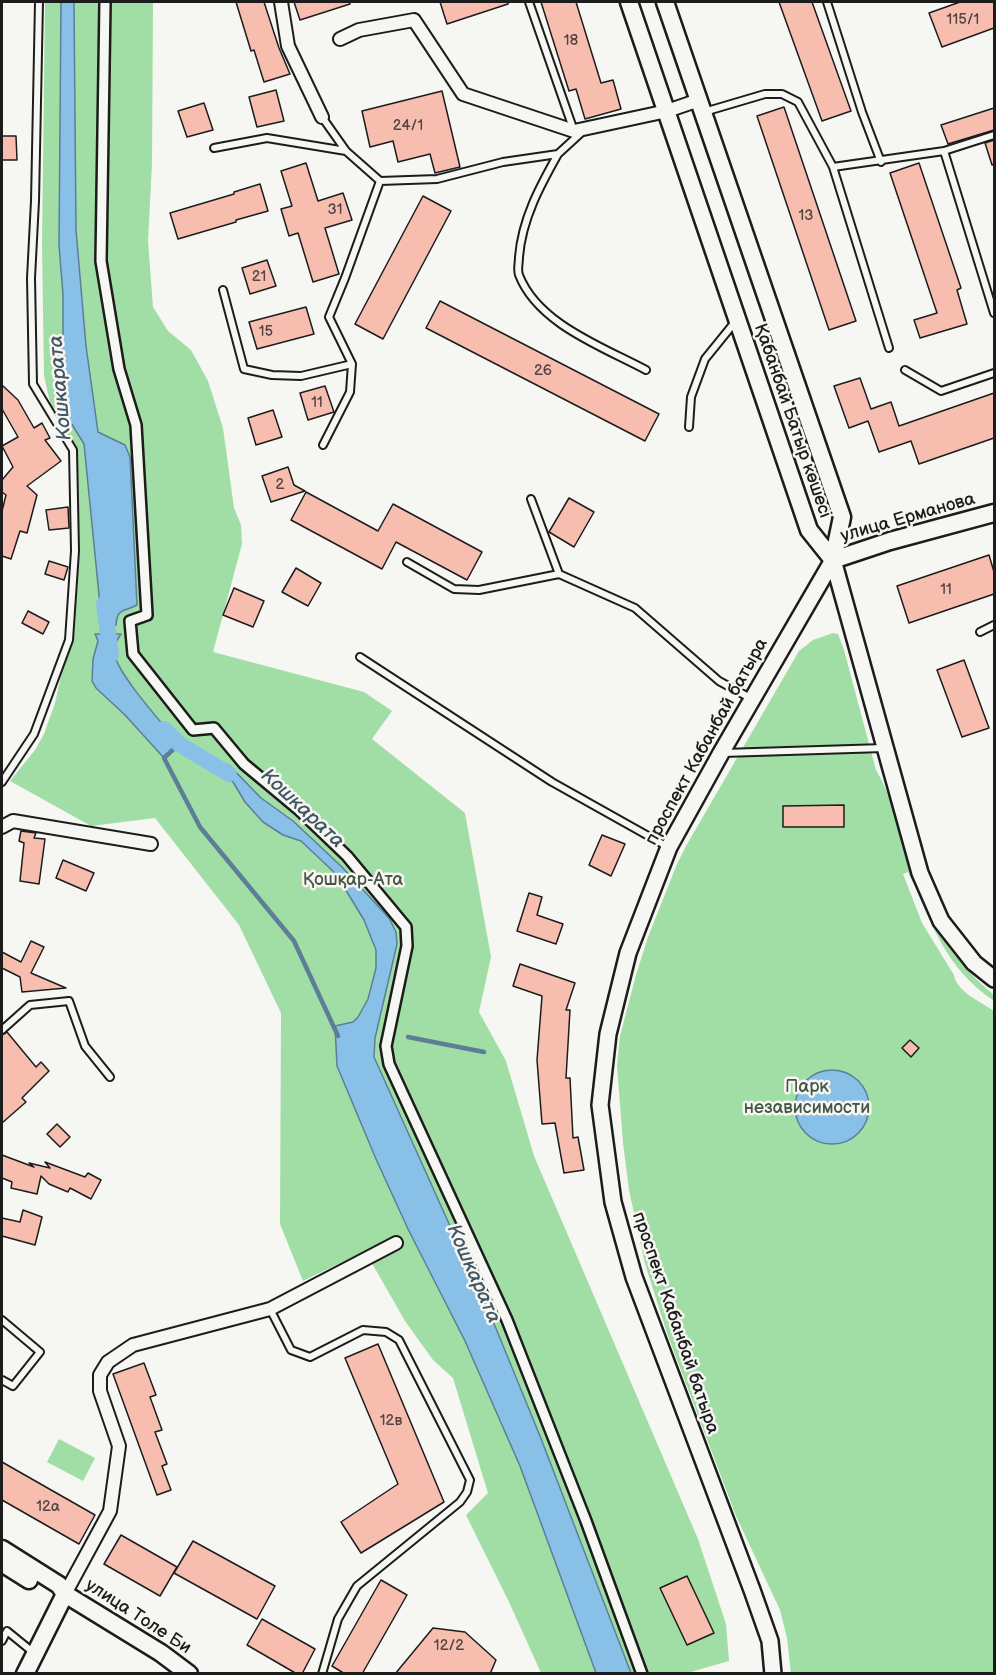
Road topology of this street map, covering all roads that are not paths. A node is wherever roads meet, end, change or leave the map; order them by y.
1 (39, 2) edge
2 (105, 2) edge
3 (281, 2) edge
4 (529, 2) edge
5 (629, 2) edge
6 (665, 2) edge
7 (827, 2) edge
8 (340, 39) dead end
9 (701, 106) junction
10 (667, 111) junction
11 (322, 117) joint
12 (587, 128) junction
13 (574, 131) junction
14 (994, 135) edge
15 (214, 148) dead end
16 (346, 151) junction
17 (944, 152) junction
18 (558, 154) junction
19 (881, 162) junction
20 (833, 167) junction
21 (380, 181) junction
22 (223, 291) dead end
23 (994, 313) edge
24 (737, 319) junction
25 (889, 348) dead end
26 (351, 364) junction
27 (646, 370) dead end
28 (905, 370) dead end
29 (994, 373) edge
30 (689, 427) dead end
31 (323, 445) dead end
32 (531, 499) dead end
33 (994, 514) edge
34 (833, 560) junction
35 (406, 562) dead end
36 (559, 574) junction
37 (994, 625) edge
38 (980, 632) dead end
39 (360, 657) dead end
40 (752, 699) junction
41 (884, 748) junction
42 (721, 753) junction
43 (2, 782) edge
44 (2, 827) edge
45 (151, 844) dead end
46 (669, 847) junction
47 (994, 980) edge
48 (2, 1030) edge
49 (110, 1077) dead end
50 (396, 1243) dead end
51 (270, 1309) junction
52 (2, 1320) edge
53 (2, 1380) edge
54 (2, 1549) edge
55 (2, 1563) edge
56 (66, 1594) junction
57 (2, 1641) edge
58 (35, 1653) junction
59 (178, 1670) edge
60 (25, 1674) edge
61 (322, 1674) edge
62 (642, 1674) edge
63 (773, 1674) edge

1 - 43 lane
2 - 62 street
3 - 11 street
4 - 13 lane
5 - 10 main road, Қабанбай Батыр көшесі
6 - 9 main road, Қабанбай Батыр көшесі
7 - 19 lane
8 - 13 street
9 - 10 street
9 - 20 lane
9 - 34 main road, Қабанбай Батыр көшесі
10 - 12 street
10 - 24 main road, Қабанбай Батыр көшесі
11 - 16 lane
12 - 13 street
12 - 18 lane
14 - 17 lane
15 - 16 lane
16 - 21 lane
17 - 19 lane
17 - 23 lane
18 - 21 lane
18 - 27 lane
19 - 20 lane
20 - 25 lane
21 - 26 lane
22 - 26 lane
24 - 30 lane
24 - 34 main road, Қабанбай Батыр көшесі
26 - 31 lane
28 - 29 lane
32 - 36 lane
33 - 34 main road, улица Ерманова
34 - 40 street, проспект Кабанбай батыра
34 - 41 street
35 - 36 lane
36 - 40 lane
37 - 38 lane
39 - 46 lane
40 - 42 street, проспект Кабанбай батыра
41 - 42 lane
41 - 47 street
42 - 46 street, проспект Кабанбай батыра
44 - 45 street
46 - 63 street, проспект Кабанбай батыра
48 - 49 lane
50 - 51 street
51 - 56 street
51 - 61 lane
52 - 53 lane
54 - 56 main road, улица Толе Би
55 - 56 main road, улица Толе Би
56 - 58 main road
56 - 59 main road, улица Толе Би
57 - 58 lane
58 - 60 main road

